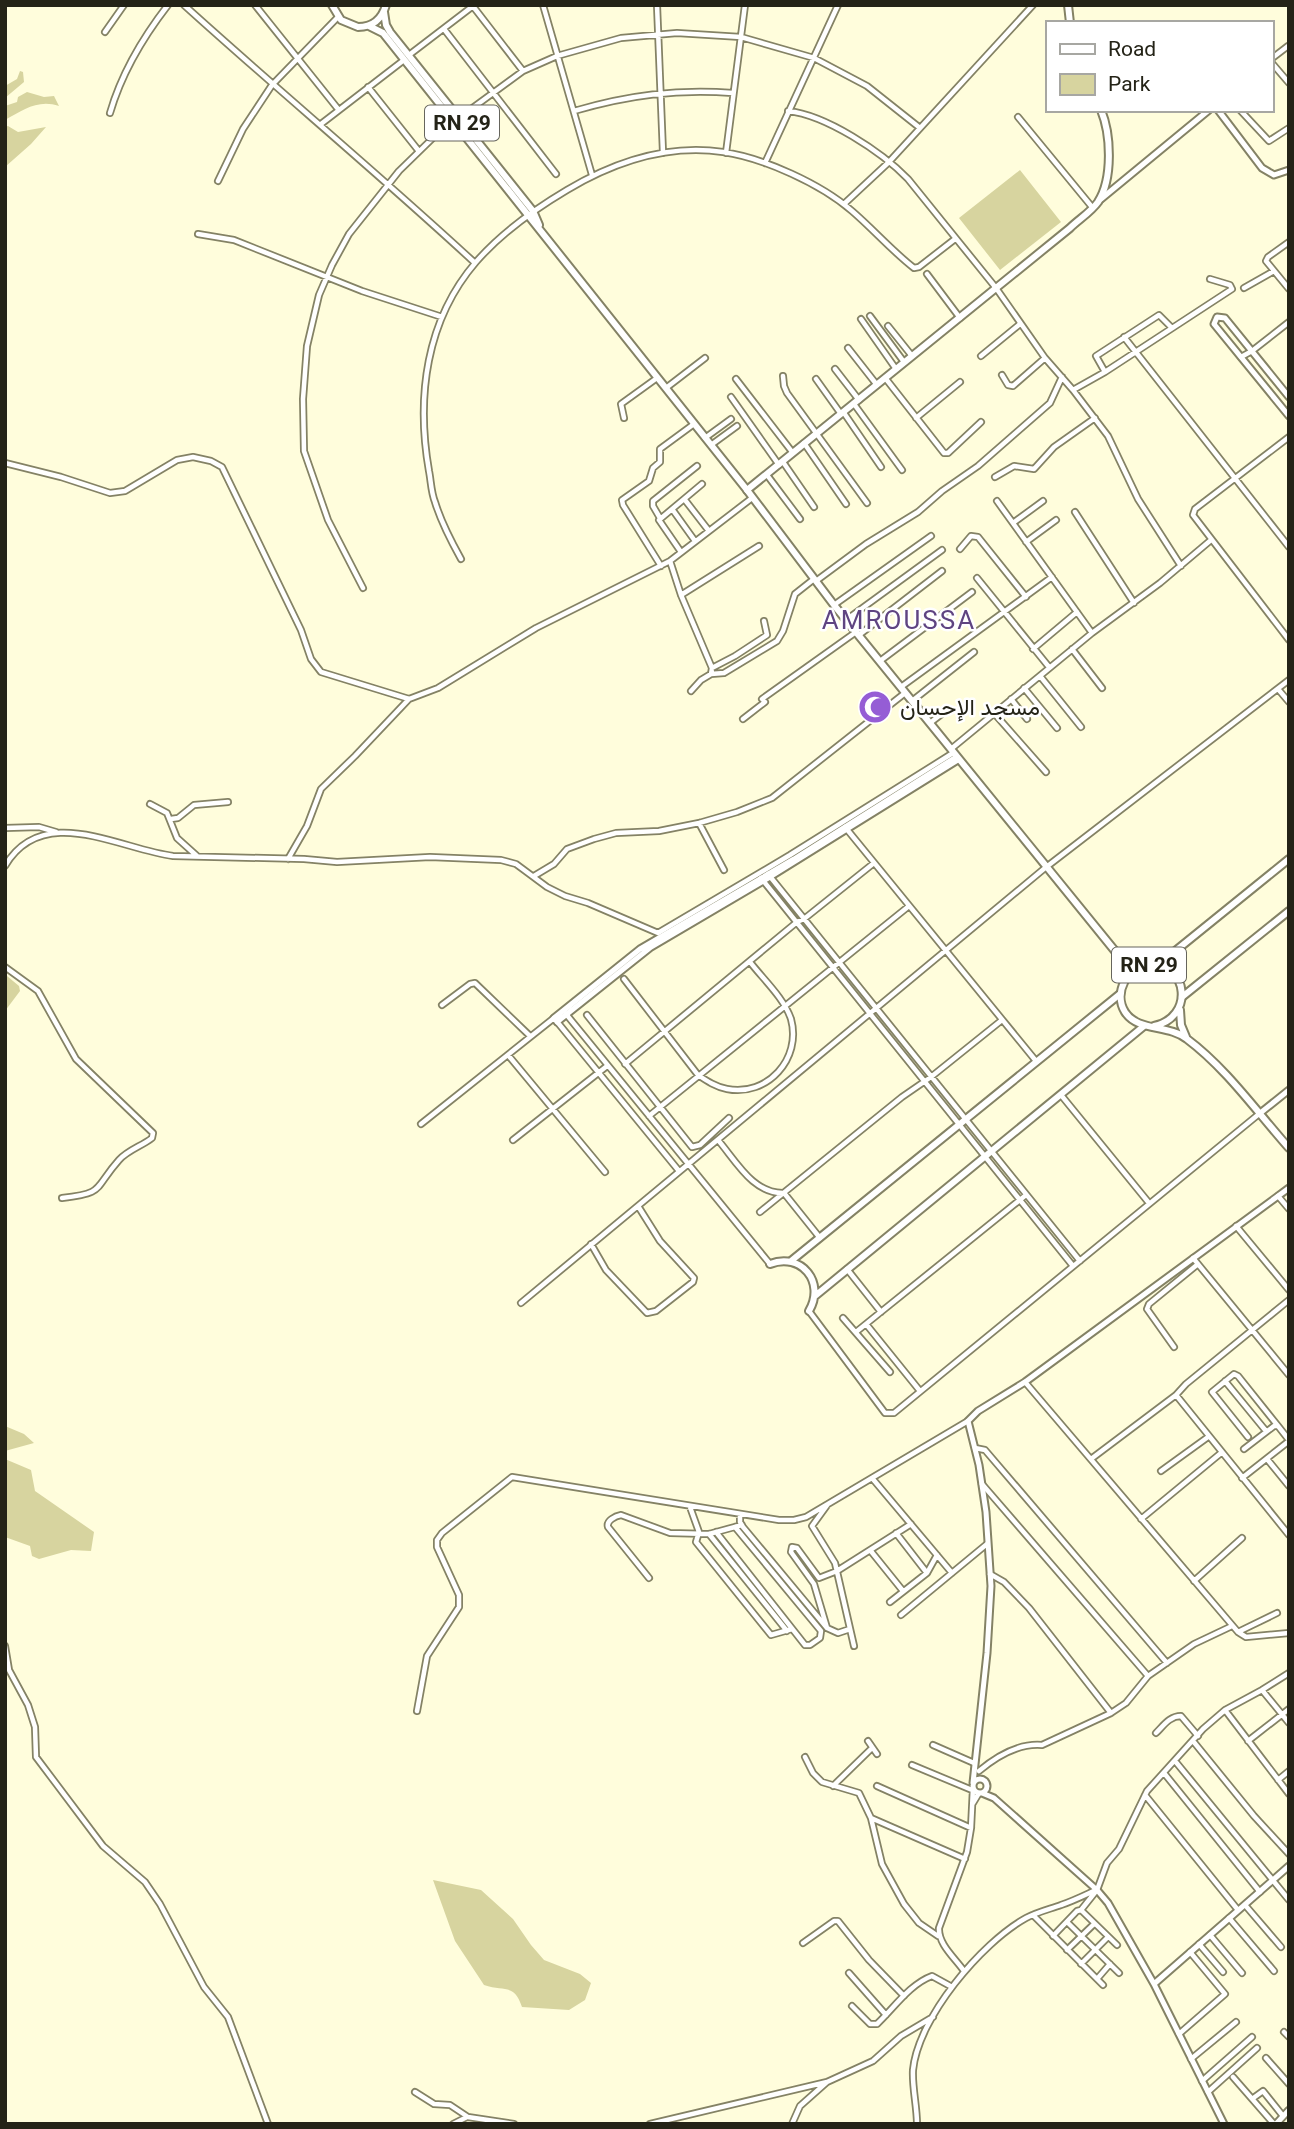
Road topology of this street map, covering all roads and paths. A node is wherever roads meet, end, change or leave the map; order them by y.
1 (124, 5) edge
2 (168, 5) edge
3 (184, 5) edge
4 (255, 5) edge
5 (332, 5) edge
6 (544, 5) edge
7 (657, 5) edge
8 (745, 5) edge
9 (838, 5) edge
10 (1033, 5) edge
11 (472, 6) edge
12 (385, 9) edge
13 (338, 17) junction
14 (369, 26) junction
15 (444, 29) junction
16 (105, 32) dead end
17 (659, 33) junction
18 (741, 37) junction
19 (1288, 46) edge
20 (557, 56) junction
21 (297, 58) junction
22 (407, 58) junction
23 (814, 58) junction
24 (1273, 58) edge
25 (1273, 63) edge
26 (523, 71) junction
27 (1289, 83) edge
28 (272, 85) junction
29 (368, 87) junction
30 (493, 91) junction
31 (661, 93) junction
32 (733, 93) junction
33 (338, 109) junction
34 (574, 111) junction
35 (788, 111) junction
36 (1102, 112) edge
37 (1207, 112) edge
38 (1220, 112) edge
39 (1242, 112) edge
40 (110, 113) dead end
41 (1018, 117) dead end
42 (455, 120) junction
43 (321, 124) junction
44 (920, 128) junction
45 (1289, 128) edge
46 (418, 150) junction
47 (663, 153) junction
48 (726, 153) junction
49 (889, 162) junction
50 (765, 163) junction
51 (1289, 170) edge
52 (556, 174) dead end
53 (592, 175) junction
54 (218, 181) dead end
55 (389, 183) junction
56 (1098, 201) junction
57 (844, 204) junction
58 (1092, 207) junction
59 (530, 214) junction
60 (198, 234) dead end
61 (956, 239) junction
62 (1289, 242) edge
63 (475, 263) junction
64 (1274, 271) junction
65 (927, 274) dead end
66 (327, 275) junction
67 (1210, 279) dead end
68 (1244, 288) dead end
69 (996, 289) junction
70 (1289, 289) edge
71 (870, 316) dead end
72 (442, 317) junction
73 (960, 318) junction
74 (861, 319) dead end
75 (1289, 322) edge
76 (1020, 324) junction
77 (888, 326) dead end
78 (1171, 327) junction
79 (1124, 337) junction
80 (848, 348) dead end
81 (1252, 351) junction
82 (1136, 352) junction
83 (912, 356) junction
84 (981, 356) dead end
85 (1241, 356) junction
86 (705, 358) dead end
87 (1045, 358) junction
88 (904, 362) junction
89 (835, 369) dead end
90 (896, 369) junction
91 (1105, 372) junction
92 (1002, 375) dead end
93 (783, 376) dead end
94 (1062, 377) junction
95 (657, 378) junction
96 (737, 379) dead end
97 (816, 379) dead end
98 (886, 379) junction
99 (960, 382) dead end
100 (877, 386) junction
101 (666, 388) junction
102 (1073, 390) junction
103 (731, 397) dead end
104 (1289, 397) edge
105 (857, 402) junction
106 (843, 414) junction
107 (1289, 416) edge
108 (625, 418) dead end
109 (916, 418) junction
110 (1095, 418) junction
111 (731, 419) dead end
112 (981, 422) dead end
113 (694, 424) junction
114 (737, 426) dead end
115 (817, 434) junction
116 (1289, 436) edge
117 (705, 438) junction
118 (804, 443) junction
119 (711, 446) junction
120 (793, 453) junction
121 (5, 463) edge
122 (781, 463) junction
123 (697, 466) dead end
124 (881, 467) dead end
125 (902, 470) dead end
126 (767, 475) junction
127 (995, 477) dead end
128 (1235, 478) junction
129 (702, 484) dead end
130 (747, 490) junction
131 (752, 498) junction
132 (685, 500) junction
133 (997, 501) dead end
134 (1043, 501) dead end
135 (867, 503) dead end
136 (846, 504) dead end
137 (814, 508) dead end
138 (672, 509) junction
139 (1075, 512) dead end
140 (660, 518) junction
141 (800, 519) dead end
142 (1056, 520) dead end
143 (1013, 523) junction
144 (709, 531) junction
145 (931, 536) dead end
146 (1212, 540) junction
147 (695, 541) junction
148 (1026, 542) junction
149 (759, 546) dead end
150 (1289, 547) edge
151 (960, 549) dead end
152 (942, 550) dead end
153 (681, 552) junction
154 (461, 559) dead end
155 (670, 561) junction
156 (661, 566) junction
157 (1181, 566) junction
158 (942, 571) dead end
159 (1052, 577) junction
160 (977, 578) dead end
161 (815, 580) junction
162 (363, 588) dead end
163 (972, 592) dead end
164 (681, 595) junction
165 (1026, 597) junction
166 (1134, 603) junction
167 (834, 605) junction
168 (1005, 612) junction
169 (1077, 612) junction
170 (846, 620) junction
171 (764, 621) dead end
172 (858, 633) junction
173 (1092, 633) junction
174 (1289, 640) edge
175 (1033, 649) junction
176 (1072, 649) junction
177 (974, 652) dead end
178 (880, 661) junction
179 (1049, 667) junction
180 (711, 671) junction
181 (1040, 676) junction
182 (1289, 680) edge
183 (1024, 688) junction
184 (1102, 688) dead end
185 (1278, 689) junction
186 (903, 690) junction
187 (691, 691) dead end
188 (409, 699) junction
189 (1011, 699) junction
190 (912, 701) junction
191 (1289, 702) edge
192 (948, 709) dead end
193 (994, 713) junction
194 (743, 719) dead end
195 (1027, 719) dead end
196 (930, 723) junction
197 (1057, 727) dead end
198 (1081, 727) dead end
199 (954, 755) junction
200 (1046, 772) dead end
201 (228, 802) dead end
202 (149, 804) dead end
203 (171, 819) junction
204 (699, 823) junction
205 (5, 828) edge
206 (846, 828) junction
207 (63, 834) junction
208 (197, 856) junction
209 (288, 859) junction
210 (1289, 859) edge
211 (874, 863) junction
212 (5, 866) edge
213 (1045, 868) junction
214 (724, 870) dead end
215 (769, 875) junction
216 (533, 876) junction
217 (762, 879) junction
218 (909, 906) junction
219 (1289, 911) edge
220 (804, 919) junction
221 (797, 922) junction
222 (946, 951) junction
223 (1115, 951) junction
224 (750, 962) junction
225 (839, 962) junction
226 (1158, 965) junction
227 (1142, 966) junction
228 (5, 967) edge
229 (833, 968) junction
230 (624, 979) dead end
231 (1123, 982) junction
232 (1121, 994) junction
233 (1182, 997) junction
234 (442, 1005) dead end
235 (785, 1006) junction
236 (1180, 1007) junction
237 (876, 1008) junction
238 (564, 1012) junction
239 (870, 1013) junction
240 (587, 1015) dead end
241 (555, 1020) junction
242 (1002, 1020) junction
243 (1144, 1026) junction
244 (1154, 1026) junction
245 (664, 1031) junction
246 (530, 1037) junction
247 (1190, 1041) junction
248 (508, 1055) junction
249 (1036, 1061) junction
250 (625, 1064) junction
251 (607, 1066) junction
252 (598, 1073) junction
253 (700, 1076) junction
254 (931, 1077) junction
255 (925, 1082) junction
256 (1289, 1090) edge
257 (1060, 1094) junction
258 (660, 1108) junction
259 (553, 1109) junction
260 (1259, 1114) junction
261 (649, 1116) junction
262 (729, 1118) dead end
263 (962, 1121) junction
264 (421, 1124) dead end
265 (513, 1140) dead end
266 (718, 1140) junction
267 (1289, 1149) edge
268 (988, 1153) junction
269 (689, 1163) junction
270 (679, 1171) junction
271 (605, 1172) dead end
272 (1289, 1188) edge
273 (784, 1193) junction
274 (1026, 1195) junction
275 (1278, 1196) junction
276 (62, 1198) dead end
277 (1020, 1200) junction
278 (1149, 1203) junction
279 (638, 1206) junction
280 (1289, 1209) edge
281 (760, 1212) dead end
282 (1236, 1226) junction
283 (820, 1238) junction
284 (591, 1244) junction
285 (1193, 1258) junction
286 (791, 1261) junction
287 (1080, 1261) junction
288 (770, 1264) joint
289 (1198, 1264) junction
290 (1073, 1266) junction
291 (846, 1268) junction
292 (1289, 1290) edge
293 (815, 1296) junction
294 (1289, 1300) edge
295 (521, 1303) dead end
296 (809, 1311) joint
297 (881, 1312) junction
298 (843, 1318) dead end
299 (866, 1324) junction
300 (1252, 1330) junction
301 (856, 1332) junction
302 (1174, 1347) dead end
303 (891, 1372) dead end
304 (1289, 1375) edge
305 (1225, 1381) junction
306 (1025, 1382) junction
307 (920, 1391) junction
308 (1176, 1395) junction
309 (968, 1421) junction
310 (1278, 1426) junction
311 (1266, 1431) junction
312 (1209, 1437) junction
313 (1248, 1437) dead end
314 (1289, 1441) edge
315 (975, 1447) junction
316 (1244, 1450) dead end
317 (1221, 1453) junction
318 (1091, 1459) junction
319 (1266, 1459) junction
320 (1161, 1471) dead end
321 (872, 1478) junction
322 (1242, 1478) junction
323 (982, 1484) junction
324 (1289, 1486) edge
325 (828, 1504) junction
326 (690, 1506) junction
327 (740, 1514) junction
328 (1141, 1519) junction
329 (911, 1524) junction
330 (742, 1525) junction
331 (735, 1527) junction
332 (699, 1532) junction
333 (716, 1532) junction
334 (709, 1534) junction
335 (896, 1534) junction
336 (1289, 1535) edge
337 (1242, 1538) dead end
338 (987, 1544) junction
339 (870, 1550) junction
340 (937, 1555) junction
341 (837, 1571) junction
342 (926, 1573) junction
343 (952, 1573) junction
344 (989, 1574) junction
345 (649, 1578) dead end
346 (1194, 1581) junction
347 (903, 1591) junction
348 (890, 1602) dead end
349 (1277, 1613) dead end
350 (901, 1615) dead end
351 (1232, 1626) junction
352 (827, 1628) junction
353 (850, 1629) junction
354 (789, 1630) junction
355 (1238, 1632) junction
356 (1289, 1633) edge
357 (5, 1646) edge
358 (854, 1646) dead end
359 (1167, 1663) junction
360 (1289, 1673) edge
361 (1148, 1676) junction
362 (1262, 1690) junction
363 (1289, 1709) edge
364 (1225, 1710) junction
365 (417, 1711) dead end
366 (1111, 1713) junction
367 (1282, 1714) junction
368 (1289, 1723) edge
369 (1156, 1732) dead end
370 (1198, 1736) junction
371 (868, 1741) dead end
372 (1194, 1741) junction
373 (1248, 1741) junction
374 (933, 1745) dead end
375 (872, 1748) junction
376 (877, 1754) dead end
377 (805, 1757) dead end
378 (975, 1761) junction
379 (1175, 1761) junction
380 (912, 1765) dead end
381 (979, 1771) junction
382 (1289, 1771) edge
383 (1164, 1773) junction
384 (1278, 1780) junction
385 (985, 1783) junction
386 (877, 1786) dead end
387 (833, 1787) junction
388 (973, 1787) junction
389 (981, 1793) junction
390 (1289, 1794) edge
391 (1145, 1795) junction
392 (994, 1798) junction
393 (972, 1807) junction
394 (871, 1818) junction
395 (971, 1828) junction
396 (1289, 1854) edge
397 (965, 1858) junction
398 (1288, 1869) edge
399 (1272, 1881) junction
400 (1097, 1890) junction
401 (1260, 1892) junction
402 (1289, 1900) edge
403 (1245, 1905) junction
404 (1081, 1910) junction
405 (1238, 1910) junction
406 (1033, 1915) junction
407 (1229, 1918) junction
408 (1066, 1922) junction
409 (1094, 1924) junction
410 (1210, 1935) junction
411 (938, 1936) junction
412 (1053, 1936) junction
413 (1081, 1937) junction
414 (1108, 1937) junction
415 (803, 1943) dead end
416 (1199, 1944) junction
417 (1117, 1945) dead end
418 (1281, 1947) dead end
419 (1067, 1950) junction
420 (1095, 1950) junction
421 (1190, 1952) junction
422 (1081, 1964) junction
423 (1110, 1964) junction
424 (964, 1970) junction
425 (1274, 1970) dead end
426 (1223, 1972) dead end
427 (849, 1973) dead end
428 (1119, 1973) dead end
429 (1242, 1973) dead end
430 (1097, 1979) junction
431 (1154, 1984) junction
432 (1103, 1985) dead end
433 (952, 1987) junction
434 (904, 1996) junction
435 (852, 2006) dead end
436 (886, 2015) junction
437 (933, 2016) junction
438 (1236, 2022) dead end
439 (1284, 2032) dead end
440 (1179, 2034) junction
441 (1252, 2037) dead end
442 (1289, 2037) edge
443 (1257, 2048) dead end
444 (1266, 2058) dead end
445 (1191, 2059) junction
446 (1233, 2077) dead end
447 (1202, 2081) junction
448 (827, 2082) junction
449 (1289, 2084) edge
450 (415, 2092) dead end
451 (1208, 2092) junction
452 (1252, 2099) junction
453 (1289, 2110) edge
454 (1283, 2116) junction
455 (468, 2117) junction
456 (268, 2124) edge
457 (453, 2124) edge
458 (514, 2124) edge
459 (650, 2124) edge
460 (792, 2124) edge
461 (917, 2124) edge
462 (1224, 2124) edge
463 (1275, 2124) edge

1 - 16 street
2 - 40 street
3 - 28 street
4 - 21 street
5 - 13 main road
6 - 20 street
7 - 17 street
8 - 18 street
9 - 23 street
10 - 44 street
11 - 15 street
11 - 26 street
12 - 14 main road
12 - 22 main road, RN 29
13 - 14 main road
13 - 21 street
14 - 22 main road, RN 29
15 - 22 street
15 - 30 street
17 - 18 street
17 - 20 street
17 - 31 street
18 - 23 street
18 - 32 street
19 - 24 street
20 - 26 street
20 - 34 street
21 - 28 street
21 - 33 street
22 - 29 street
22 - 42 main road, RN 29
23 - 35 street
23 - 44 street
25 - 27 street
26 - 30 street
28 - 43 street
28 - 54 street
29 - 33 street
29 - 46 street
30 - 42 street
30 - 52 street
31 - 32 street
31 - 34 street
31 - 47 street
32 - 48 street
33 - 43 street
34 - 53 street
35 - 49 street
35 - 50 street
36 - 56 main road
37 - 56 street
38 - 51 street
39 - 45 street
41 - 58 street
42 - 46 street
42 - 59 main road, RN 29
43 - 55 street
44 - 49 street
46 - 55 street
47 - 48 street
47 - 53 street
48 - 50 street
49 - 57 street
49 - 61 street
50 - 57 street
53 - 59 street
55 - 63 street
55 - 66 street
56 - 58 main road
57 - 61 street
58 - 69 main road
59 - 63 street
59 - 95 main road, RN 29
60 - 66 street
61 - 69 street
62 - 64 street
63 - 72 street
64 - 68 street
64 - 70 street
65 - 73 street
66 - 72 street
66 - 162 street
67 - 78 street
69 - 73 main road
69 - 76 street
71 - 88 street
72 - 154 street
73 - 83 main road
74 - 90 street
75 - 81 street
76 - 84 street
76 - 87 street
77 - 83 street
78 - 79 street
78 - 82 street
79 - 82 street
79 - 91 street
80 - 100 street
81 - 85 street
81 - 85 street
81 - 104 street
82 - 91 street
82 - 128 street
83 - 88 main road
85 - 107 street
86 - 101 street
87 - 92 street
87 - 94 street
88 - 90 main road
89 - 105 street
90 - 98 main road
91 - 102 street
93 - 115 street
94 - 102 street
94 - 161 street
95 - 101 main road, RN 29
95 - 108 street
96 - 120 street
97 - 106 street
98 - 100 main road
98 - 109 street
99 - 109 street
100 - 105 main road
101 - 113 main road, RN 29
102 - 110 street
103 - 122 street
105 - 106 main road
105 - 125 street
106 - 115 main road
106 - 124 street
109 - 112 street
110 - 127 street
110 - 157 street
111 - 117 street
113 - 117 main road, RN 29
113 - 156 street
114 - 119 street
115 - 118 main road
115 - 135 street
116 - 128 street
117 - 119 main road, RN 29
118 - 120 main road
118 - 136 street
119 - 130 main road, RN 29
120 - 122 main road
121 - 188 street
122 - 126 main road
122 - 137 street
123 - 140 street
126 - 130 main road
126 - 141 street
128 - 146 street
128 - 150 street
129 - 132 street
130 - 131 main road, RN 29
131 - 144 street
131 - 161 main road, RN 29
132 - 138 street
132 - 144 street
133 - 143 street
134 - 143 street
138 - 140 street
138 - 147 street
139 - 166 street
140 - 153 street
142 - 148 street
143 - 148 street
144 - 147 street
145 - 167 street
146 - 157 street
146 - 174 street
147 - 153 street
148 - 159 street
149 - 164 street
151 - 165 street
152 - 170 street
153 - 155 street
155 - 156 street
155 - 164 street
156 - 188 street
157 - 166 street
158 - 172 street
159 - 165 street
159 - 169 street
160 - 168 street
161 - 167 main road, RN 29
161 - 180 street
163 - 178 street
164 - 180 street
165 - 168 street
166 - 173 street
167 - 170 main road, RN 29
168 - 175 street
168 - 186 street
169 - 173 street
169 - 175 street
170 - 172 main road, RN 29
171 - 180 street
172 - 178 main road, RN 29
172 - 194 street
173 - 176 street
175 - 179 street
176 - 179 street
176 - 184 street
177 - 190 street
178 - 186 main road, RN 29
179 - 181 street
180 - 187 street
181 - 183 street
181 - 198 street
182 - 185 street
183 - 189 street
183 - 197 street
185 - 191 street
185 - 213 street
186 - 190 main road, RN 29
186 - 204 street
188 - 209 street
189 - 193 street
189 - 195 street
190 - 196 main road, RN 29
192 - 196 street
193 - 199 street
193 - 200 street
196 - 199 main road, RN 29
199 - 206 street
199 - 213 main road, RN 29
199 - 216 street
201 - 203 street
202 - 203 street
203 - 208 street
204 - 214 street
204 - 216 street
205 - 207 street
206 - 211 street
206 - 215 street
207 - 208 street
207 - 212 street
208 - 209 street
209 - 216 street
210 - 226 main road
211 - 218 street
211 - 220 street
213 - 222 street
213 - 223 main road, RN 29
215 - 217 street
215 - 220 street
217 - 221 street
217 - 238 street
218 - 222 street
218 - 225 street
219 - 233 main road
220 - 221 street
220 - 225 street
221 - 224 street
221 - 229 street
222 - 237 street
222 - 242 street
223 - 227 main road, RN 29
223 - 231 main road, RN 29
224 - 235 street
224 - 245 street
225 - 229 street
225 - 237 street
226 - 227 main road, RN 29
226 - 233 main road, RN 29
227 - 231 main road, RN 29
228 - 276 street
229 - 235 street
229 - 239 street
230 - 245 street
231 - 232 main road, RN 29
232 - 243 main road, RN 29
232 - 249 main road
233 - 236 main road, RN 29
234 - 246 street
235 - 253 street
235 - 253 street
236 - 244 main road, RN 29
236 - 247 main road, RN 29
237 - 239 street
237 - 254 street
238 - 241 street
238 - 251 street
239 - 255 street
239 - 266 street
240 - 250 street
241 - 246 street
241 - 252 street
242 - 249 street
242 - 254 street
243 - 244 main road
243 - 257 main road
244 - 247 main road
245 - 250 street
245 - 253 street
246 - 248 street
247 - 260 main road
248 - 259 street
248 - 264 street
249 - 263 main road
250 - 258 street
251 - 252 street
251 - 261 street
252 - 259 street
252 - 270 street
253 - 258 street
254 - 255 street
254 - 263 street
255 - 263 street
255 - 273 street
256 - 260 street
257 - 268 main road
257 - 278 street
258 - 261 street
258 - 262 street
259 - 265 street
259 - 271 street
260 - 267 main road
260 - 278 street
261 - 269 street
263 - 268 street
263 - 283 main road
266 - 269 street
266 - 273 street
268 - 274 street
268 - 277 street
268 - 291 main road
269 - 270 street
269 - 288 street
270 - 279 street
272 - 275 street
273 - 281 street
273 - 283 street
274 - 277 street
274 - 287 street
275 - 280 street
275 - 282 street
277 - 290 street
277 - 297 street
278 - 287 street
279 - 284 street
279 - 284 street
282 - 285 street
282 - 292 street
283 - 286 main road
284 - 295 street
285 - 289 street
285 - 306 street
286 - 288 main road
286 - 293 main road
287 - 290 street
289 - 300 street
289 - 302 street
290 - 307 street
291 - 293 main road
291 - 297 street
293 - 296 main road
294 - 300 street
296 - 307 street
297 - 299 street
298 - 301 street
299 - 301 street
299 - 307 street
300 - 304 street
300 - 308 street
301 - 303 street
305 - 310 street
305 - 311 street
305 - 313 street
306 - 309 street
306 - 318 street
308 - 312 street
308 - 318 street
309 - 315 street
309 - 321 street
310 - 311 street
310 - 314 street
311 - 316 street
312 - 317 street
312 - 320 street
314 - 319 street
315 - 323 street
315 - 359 street
317 - 322 street
317 - 328 street
318 - 328 street
319 - 322 street
319 - 324 street
321 - 325 street
321 - 329 street
322 - 336 street
323 - 338 street
323 - 361 street
325 - 327 street
325 - 341 street
326 - 327 street
326 - 332 street
326 - 365 street
327 - 330 street
328 - 346 street
329 - 335 street
329 - 340 street
330 - 331 street
330 - 352 street
331 - 333 street
331 - 354 street
332 - 334 street
332 - 345 street
332 - 354 street
333 - 334 street
333 - 354 street
334 - 354 street
335 - 339 street
335 - 342 street
337 - 346 street
338 - 343 street
338 - 344 street
339 - 341 street
339 - 347 street
340 - 342 street
340 - 343 street
341 - 352 street
341 - 353 street
342 - 347 street
343 - 350 street
344 - 366 street
344 - 378 street
346 - 351 street
347 - 348 street
349 - 355 street
351 - 355 street
351 - 359 street
352 - 353 street
353 - 358 street
355 - 356 street
357 - 456 street
359 - 361 street
360 - 362 street
361 - 366 street
362 - 364 street
362 - 367 street
363 - 367 street
364 - 370 street
364 - 373 street
366 - 381 street
367 - 368 street
367 - 373 street
369 - 370 street
370 - 372 street
371 - 375 street
372 - 379 street
372 - 396 street
373 - 384 street
374 - 378 street
375 - 376 street
375 - 387 street
377 - 387 street
378 - 381 street
378 - 388 street
379 - 383 street
379 - 399 street
380 - 388 street
381 - 385 street
382 - 384 street
383 - 391 street
383 - 401 street
384 - 390 street
385 - 388 street
385 - 389 street
385 - 392 street
386 - 395 street
387 - 394 street
388 - 389 street
388 - 393 street
389 - 392 street
389 - 393 street
391 - 400 street
391 - 405 street
392 - 400 street
393 - 395 street
394 - 397 street
394 - 411 street
395 - 397 street
397 - 411 street
398 - 399 street
399 - 401 street
399 - 402 street
400 - 404 street
400 - 406 street
400 - 431 street
401 - 403 street
403 - 405 street
403 - 418 street
404 - 408 street
404 - 409 street
405 - 407 street
406 - 412 street
406 - 424 street
407 - 410 street
407 - 425 street
408 - 412 street
408 - 413 street
409 - 413 street
409 - 414 street
410 - 416 street
410 - 429 street
411 - 424 street
412 - 419 street
413 - 419 street
413 - 420 street
414 - 417 street
414 - 420 street
415 - 434 street
416 - 421 street
416 - 426 street
419 - 422 street
420 - 422 street
420 - 423 street
421 - 431 street
421 - 440 street
422 - 430 street
423 - 428 street
423 - 430 street
424 - 433 street
427 - 436 street
430 - 432 street
431 - 440 street
433 - 434 street
433 - 437 street
434 - 436 street
435 - 436 street
437 - 448 street
437 - 461 street
438 - 445 street
439 - 442 street
440 - 445 street
441 - 447 street
443 - 451 street
444 - 449 street
445 - 447 street
446 - 452 street
447 - 451 street
448 - 459 street
448 - 460 street
450 - 455 street
451 - 462 street
452 - 454 street
452 - 463 street
453 - 454 street
454 - 463 street
455 - 457 street
455 - 458 street

